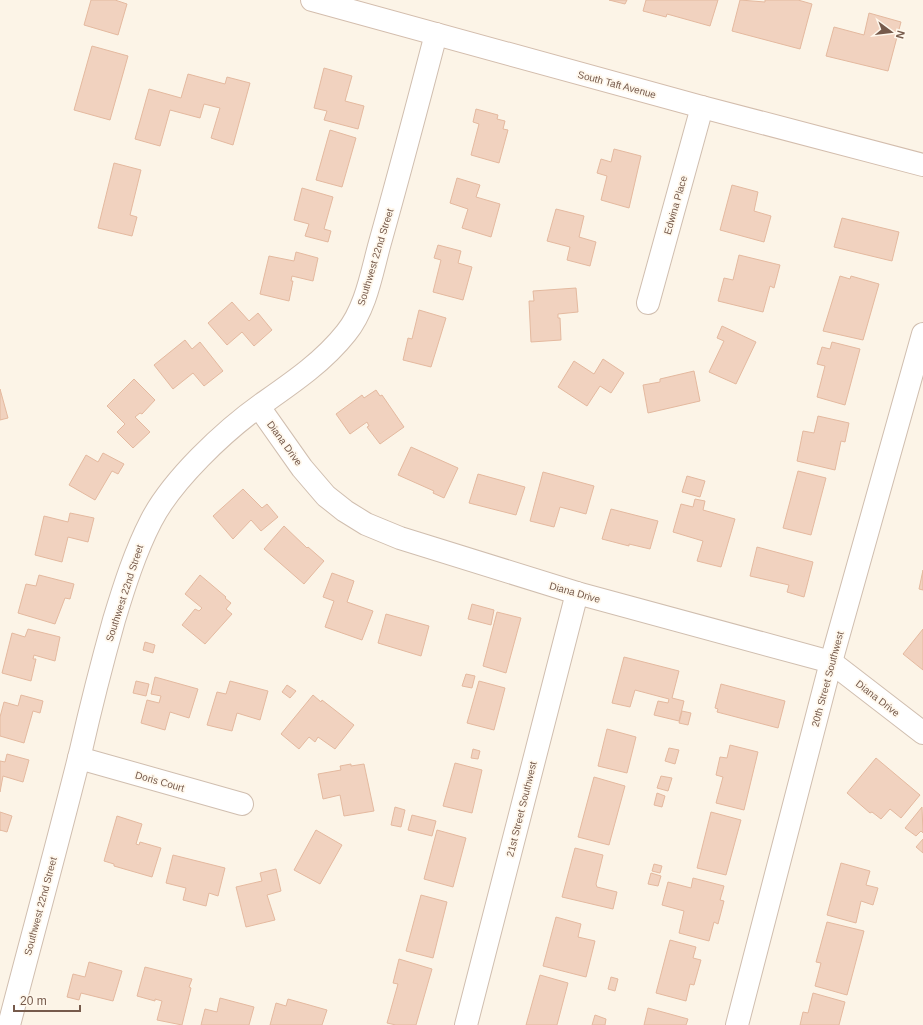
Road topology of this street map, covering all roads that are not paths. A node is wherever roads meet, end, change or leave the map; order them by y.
1 (312, 0) edge
2 (436, 34) junction
3 (702, 107) junction
4 (922, 160) edge
5 (648, 303) dead end
6 (923, 334) edge
7 (259, 407) junction
8 (577, 593) junction
9 (831, 662) junction
10 (923, 733) edge
11 (78, 758) junction
12 (242, 804) dead end
13 (9, 1025) edge
14 (466, 1025) edge
15 (737, 1025) edge

1 - 2 street, South Taft Avenue
2 - 3 street, South Taft Avenue
2 - 7 street, Southwest 22nd Street
3 - 4 street, South Taft Avenue
3 - 5 street, Edwina Place
6 - 9 street, 20th Street Southwest
7 - 8 street, Diana Drive
7 - 11 street, Southwest 22nd Street
8 - 9 street, Diana Drive
8 - 14 street, 21st Street Southwest
9 - 10 street, Diana Drive
9 - 15 street, 20th Street Southwest
11 - 12 street, Doris Court
11 - 13 street, Southwest 22nd Street

